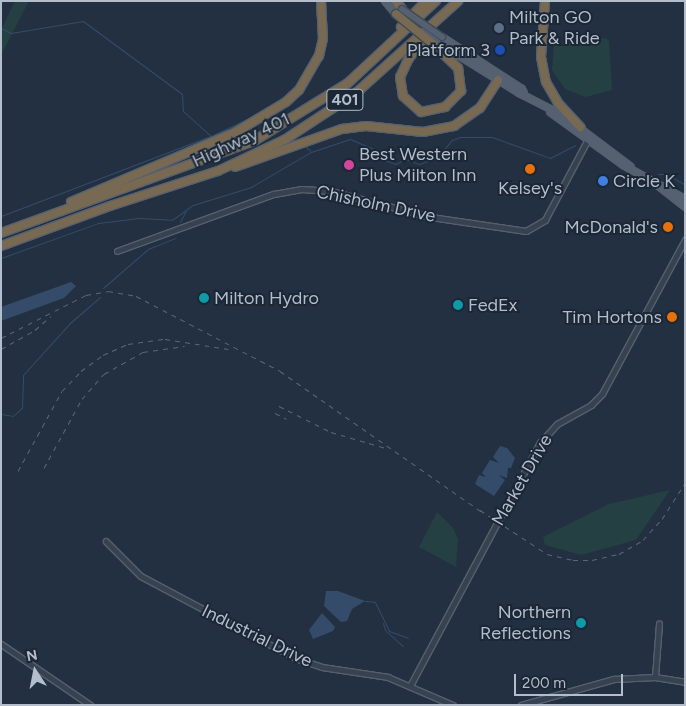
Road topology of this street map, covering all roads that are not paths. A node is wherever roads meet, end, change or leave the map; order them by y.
1 (321, 1) edge
2 (385, 1) edge
3 (426, 1) edge
4 (436, 1) edge
5 (545, 1) edge
6 (457, 3) edge
7 (396, 8) edge
8 (438, 41) junction
9 (386, 48) junction
10 (498, 80) junction
11 (524, 93) junction
12 (546, 108) junction
13 (580, 127) junction
14 (589, 138) junction
15 (218, 171) junction
16 (652, 180) junction
17 (685, 199) edge
18 (685, 207) edge
19 (37, 220) junction
20 (1, 233) edge
21 (685, 240) edge
22 (1, 246) edge
23 (117, 251) dead end
24 (106, 542) dead end
25 (659, 624) dead end
26 (1, 644) edge
27 (655, 677) junction
28 (685, 682) edge
29 (410, 686) junction
30 (90, 705) edge
31 (453, 705) edge
32 (521, 705) edge

1 - 19 highway
2 - 7 main road
3 - 9 highway
4 - 9 highway, Highway 401 / 401
5 - 13 highway
6 - 8 highway
6 - 15 highway, Highway 401 / 401
7 - 8 highway, bridge
8 - 10 main road
8 - 11 main road
9 - 19 highway, Highway 401 / 401
10 - 11 main road
10 - 15 highway
11 - 12 main road
12 - 13 main road
12 - 14 main road
13 - 14 main road
14 - 16 main road
14 - 23 street, Chisholm Drive
15 - 22 highway, Highway 401 / 401
16 - 17 main road
16 - 18 main road
19 - 20 highway, Highway 401 / 401
21 - 29 street, Market Drive
24 - 29 street, Industrial Drive
25 - 27 street
26 - 30 street
27 - 28 street
27 - 32 street
29 - 31 street, Industrial Drive

